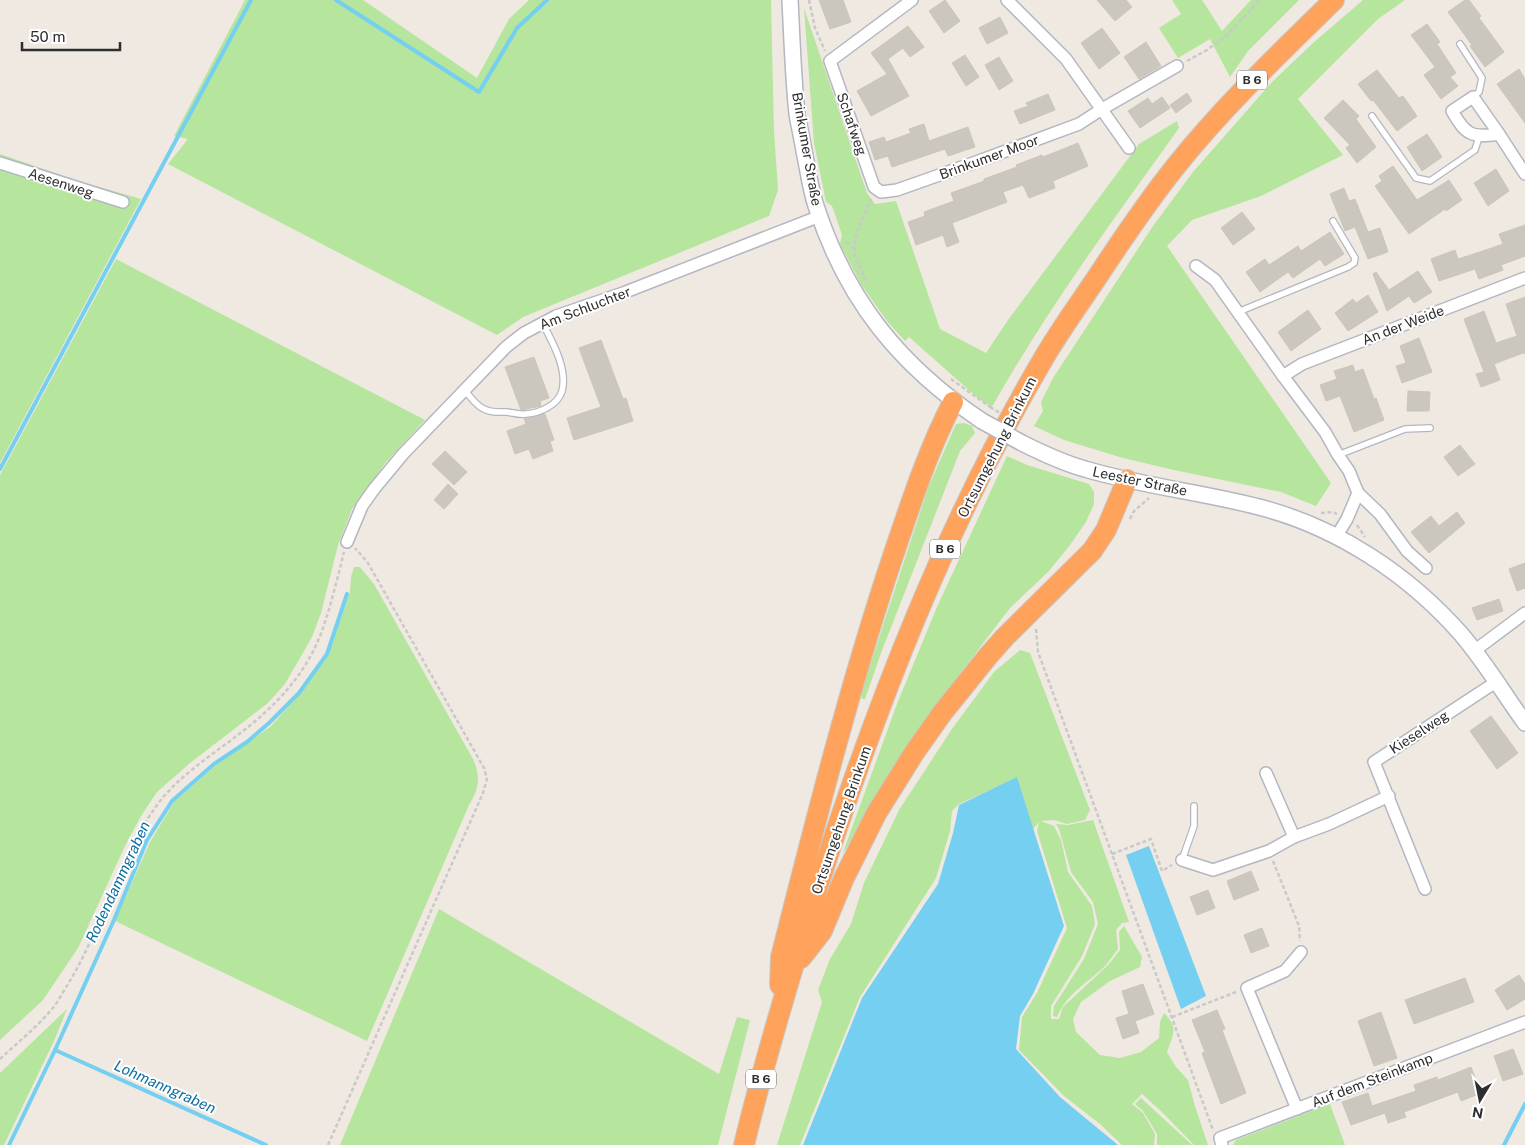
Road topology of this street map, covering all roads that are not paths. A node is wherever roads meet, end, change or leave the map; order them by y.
1 (790, 0) edge
2 (912, 0) edge
3 (1006, 0) edge
4 (1334, 0) edge
5 (1460, 44) dead end
6 (1177, 66) road end
7 (1473, 96) junction
8 (1102, 109) junction
9 (1372, 116) dead end
10 (1499, 134) junction
11 (1480, 137) junction
12 (1130, 148) dead end
13 (0, 163) edge
14 (1525, 174) edge
15 (874, 188) joint
16 (123, 202) dead end
17 (820, 216) junction
18 (1333, 221) dead end
19 (1196, 266) dead end
20 (1525, 278) edge
21 (1238, 312) junction
22 (542, 322) junction
23 (1283, 376) junction
24 (465, 391) junction
25 (953, 402) junction
26 (1430, 428) dead end
27 (1338, 455) junction
28 (1127, 480) junction
29 (1358, 493) junction
30 (1336, 537) junction
31 (347, 542) road end
32 (1426, 568) dead end
33 (1525, 613) edge
34 (1474, 651) junction
35 (1496, 682) junction
36 (1525, 724) edge
37 (1266, 773) dead end
38 (1389, 796) junction
39 (1194, 806) dead end
40 (1294, 837) junction
41 (1182, 860) joint
42 (1426, 888) dead end
43 (1301, 952) road end
44 (792, 970) junction
45 (779, 1013) junction
46 (1525, 1022) edge
47 (1297, 1109) junction
48 (1221, 1142) edge
49 (744, 1145) edge

1 - 17 street, Brinkumer Straße
2 - 15 street, Schafweg
3 - 8 street
4 - 44 highway, Ortsumgehung Brinkum / B 6
5 - 7 lane
6 - 8 street, Brinkumer Moor
7 - 10 street
7 - 11 street
8 - 12 street
8 - 15 street, Brinkumer Moor
9 - 11 lane
10 - 11 street
10 - 14 street
13 - 16 street, Aesenweg
17 - 22 street, Am Schluchter
17 - 25 street, Brinkumer Straße
18 - 21 lane
19 - 21 street
20 - 23 street, An der Weide
21 - 23 street
22 - 24 street, Am Schluchter
22 - 24 lane
23 - 27 street
24 - 31 street, Am Schluchter
25 - 28 street, Leester Straße, bridge
25 - 45 highway, B 6
26 - 27 lane
27 - 29 street
28 - 30 street, Leester Straße
28 - 44 highway, B 6
29 - 30 street
29 - 32 street
30 - 34 street, Leester Straße
33 - 34 street
34 - 35 street, Leester Straße
35 - 36 street, Leester Straße
35 - 38 street, Kieselweg
37 - 40 street
38 - 40 street
38 - 42 street, Kieselweg
39 - 41 lane
40 - 41 street
43 - 47 street
44 - 45 highway, Ortsumgehung Brinkum / B 6
45 - 49 highway, Ortsumgehung Brinkum / B 6
46 - 47 street, Auf dem Steinkamp
47 - 48 street, Auf dem Steinkamp

